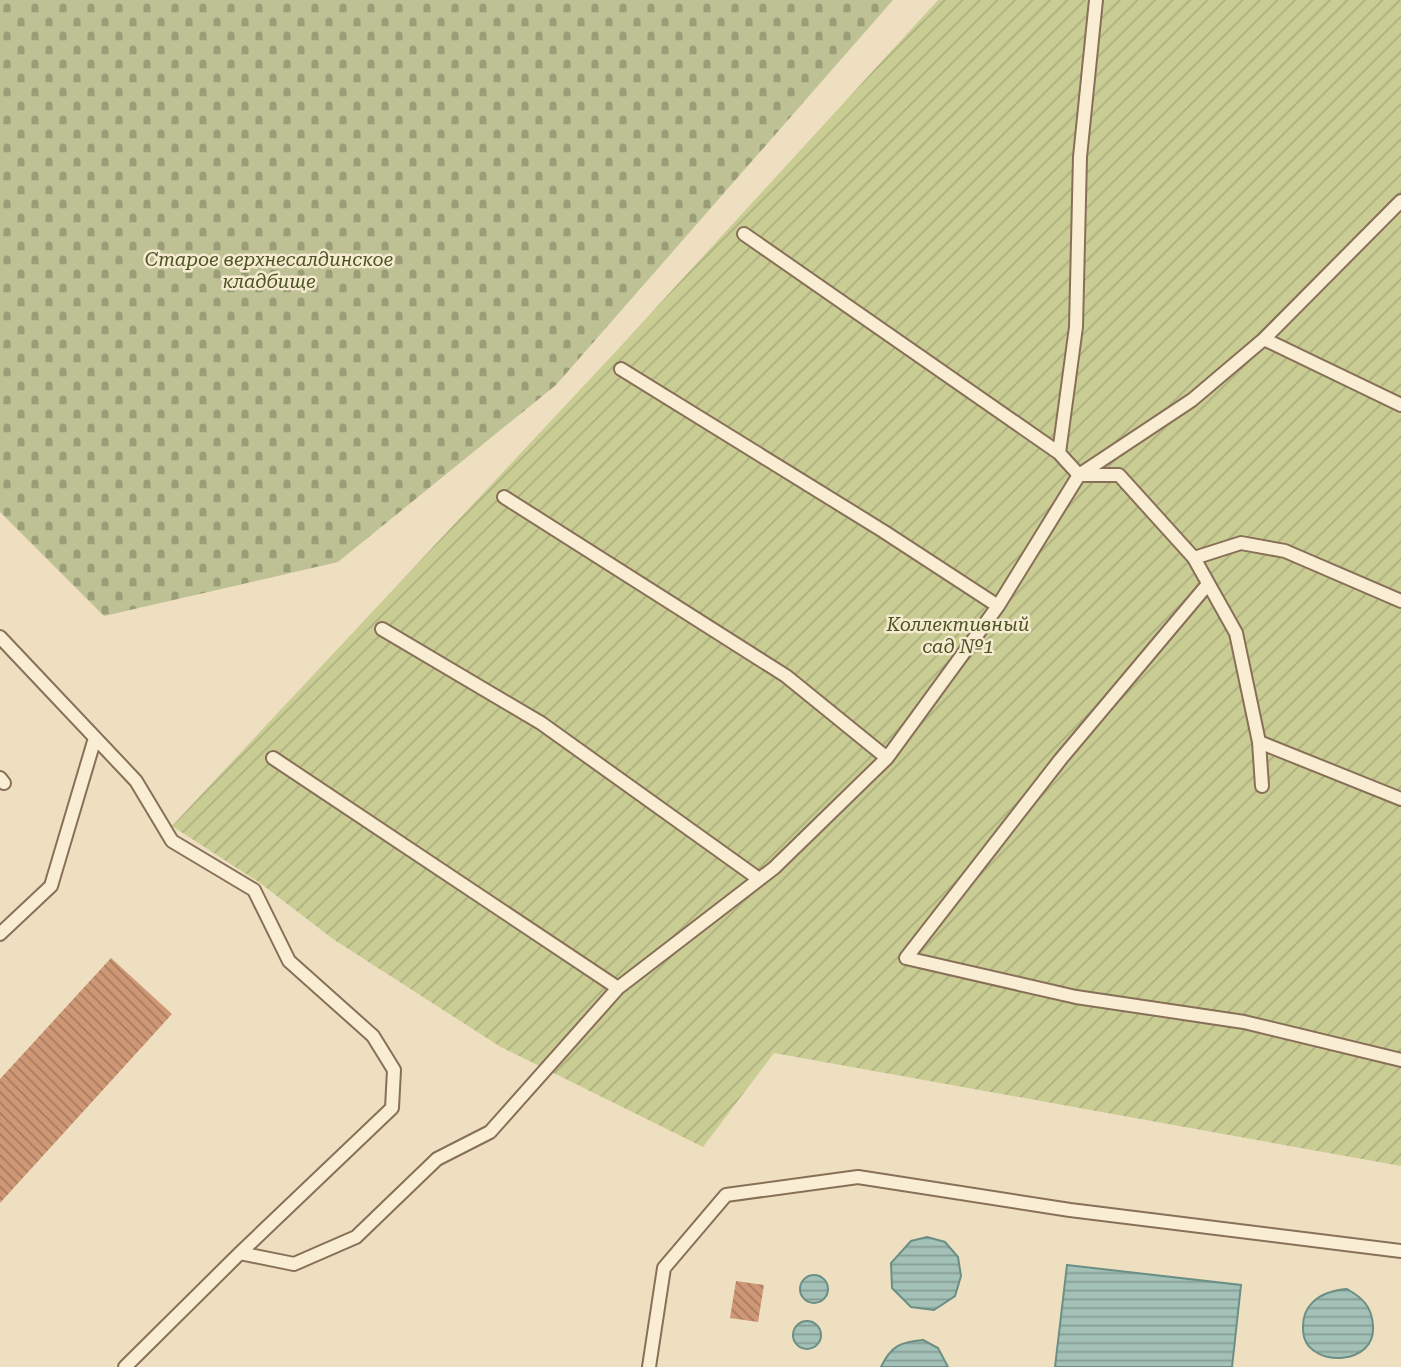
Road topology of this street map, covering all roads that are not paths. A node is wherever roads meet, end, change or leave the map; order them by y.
1 (1096, 0) edge
2 (1401, 201) edge
3 (744, 234) dead end
4 (1264, 339) junction
5 (621, 369) dead end
6 (1401, 405) edge
7 (1059, 453) junction
8 (1079, 475) junction
9 (504, 497) dead end
10 (1195, 558) junction
11 (1208, 584) junction
12 (1401, 601) edge
13 (998, 606) junction
14 (382, 629) dead end
15 (0, 637) edge
16 (95, 738) junction
17 (1259, 742) junction
18 (273, 758) dead end
19 (887, 758) junction
20 (1262, 786) dead end
21 (1401, 799) edge
22 (759, 879) junction
23 (0, 934) edge
24 (618, 988) junction
25 (1401, 1060) edge
26 (1401, 1251) edge
27 (240, 1253) junction
28 (125, 1367) edge
29 (649, 1367) edge

1 - 7 lane
2 - 4 lane
3 - 7 lane
4 - 6 lane
4 - 8 lane
5 - 13 lane
7 - 8 lane
8 - 10 lane
8 - 13 lane
9 - 19 lane
10 - 11 lane
10 - 12 lane
11 - 17 lane
11 - 25 lane
13 - 19 lane
14 - 22 lane
15 - 16 lane
16 - 23 lane
16 - 27 lane
17 - 20 lane
17 - 21 lane
18 - 24 lane
19 - 22 lane
22 - 24 lane
24 - 27 lane
26 - 29 lane
27 - 28 lane

